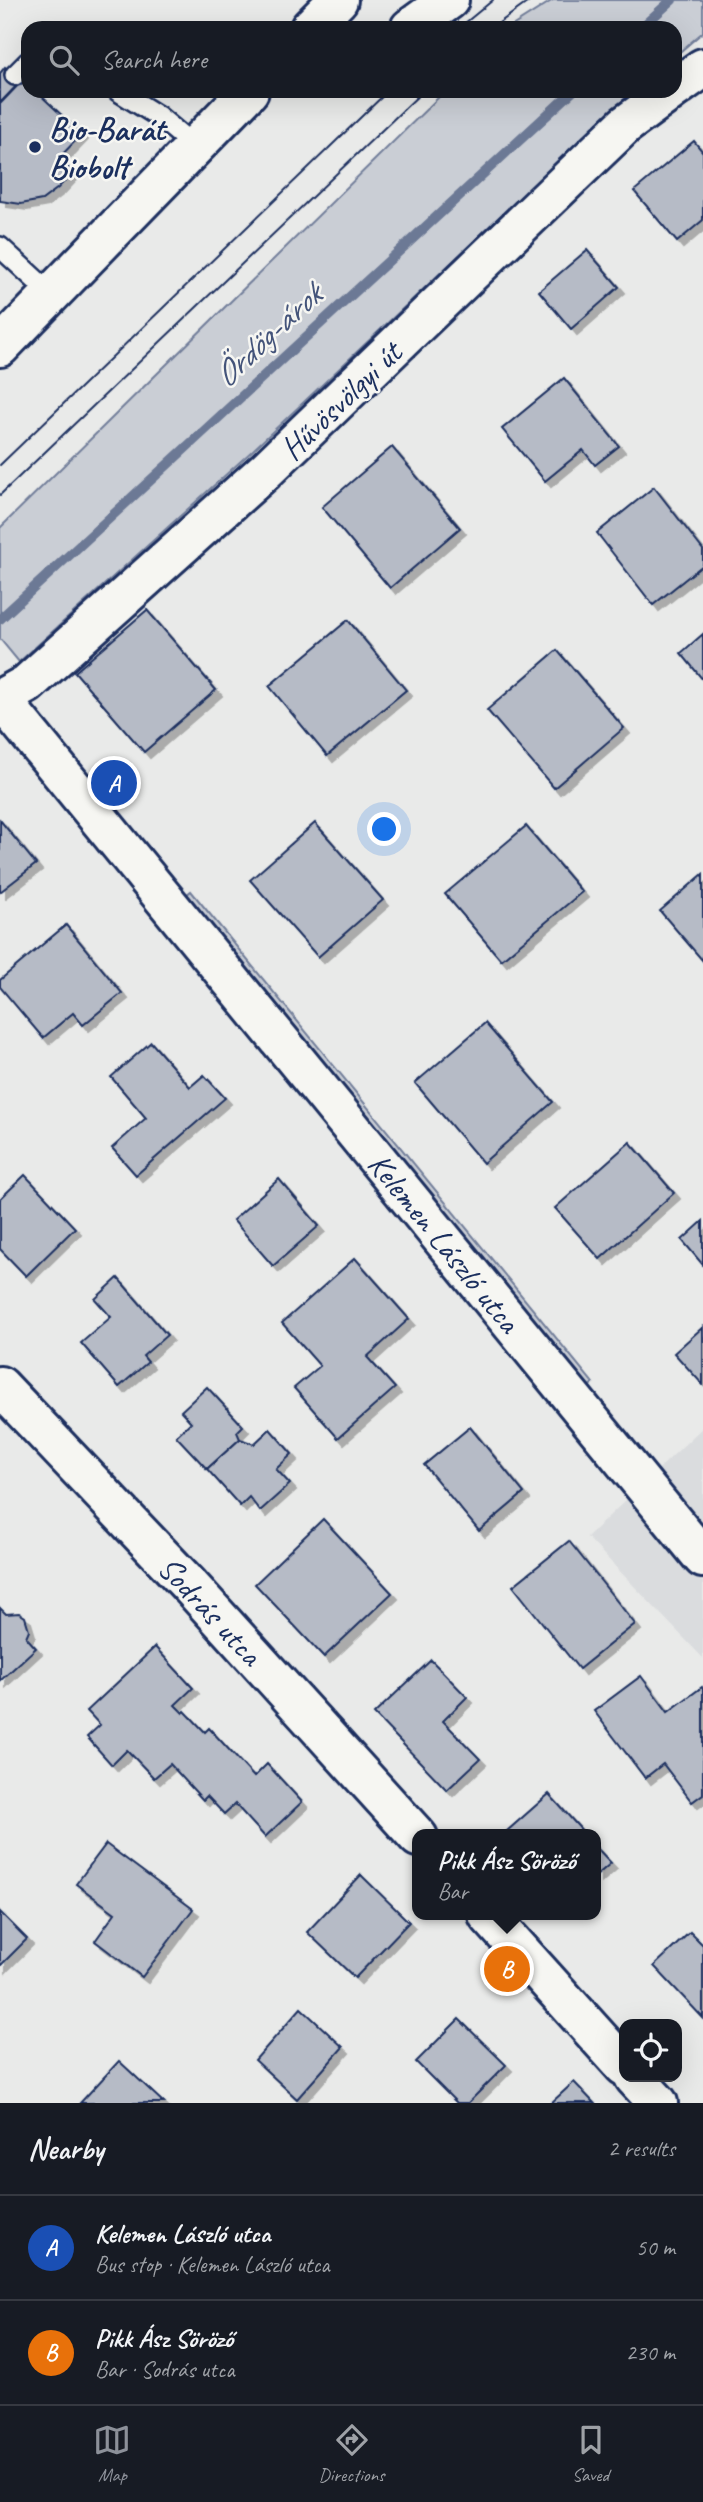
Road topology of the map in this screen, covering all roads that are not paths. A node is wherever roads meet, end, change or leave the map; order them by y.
1 (449, 0) edge
2 (420, 21) edge
3 (703, 68) edge
4 (682, 83) edge
5 (129, 98) edge
6 (242, 98) edge
7 (662, 98) edge
8 (195, 147) junction
9 (0, 247) edge
10 (51, 294) junction
11 (0, 346) edge
12 (0, 698) edge
13 (0, 1386) edge
14 (703, 1558) edge
15 (412, 1830) edge
16 (493, 1920) edge
17 (619, 2060) edge
18 (639, 2082) edge
19 (658, 2103) edge

1 - 2 street
3 - 4 street, Hűvösvölgyi út
5 - 8 lane
6 - 8 street
7 - 12 street, Hűvösvölgyi út
8 - 10 street
9 - 10 lane
10 - 11 street
12 - 14 street, Kelemen László utca
13 - 15 street, Sodrás utca
16 - 17 street
18 - 19 street

